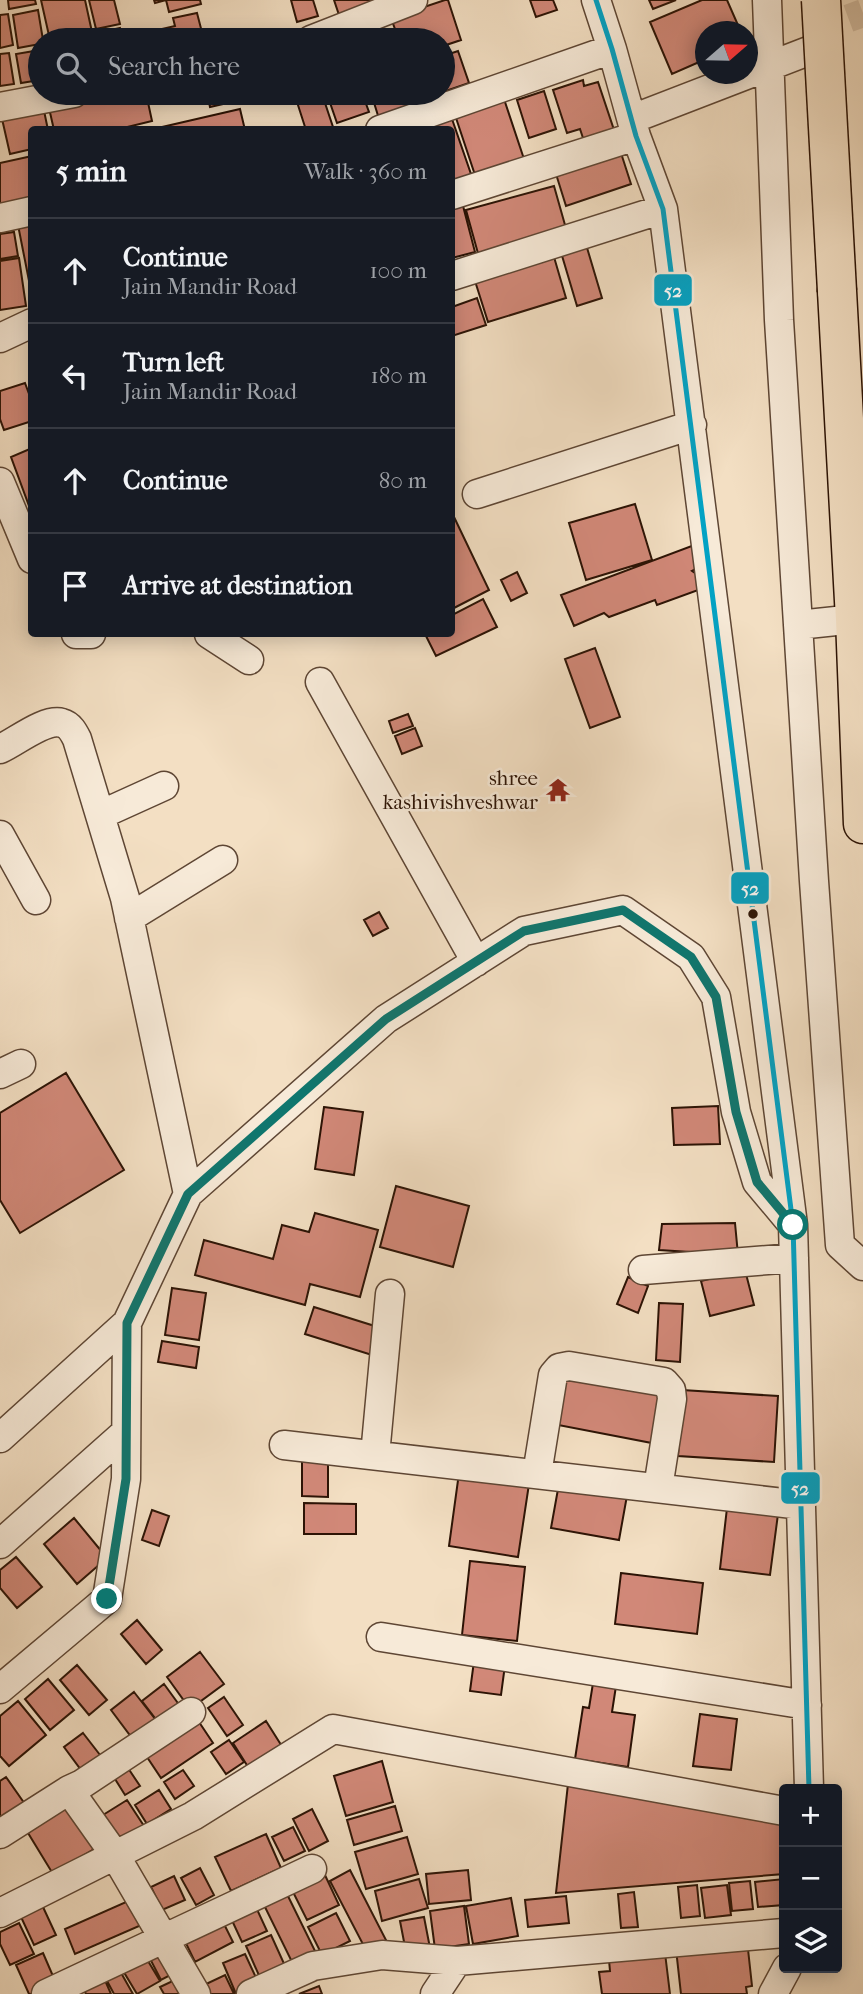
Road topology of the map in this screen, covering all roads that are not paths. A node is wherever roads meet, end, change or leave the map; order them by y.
1 (414, 0) edge
2 (596, 0) edge
3 (767, 0) edge
4 (341, 28) edge
5 (814, 28) edge
6 (612, 49) junction
7 (769, 57) junction
8 (28, 102) edge
9 (455, 104) edge
10 (452, 105) edge
11 (0, 107) edge
12 (391, 126) edge
13 (634, 128) junction
14 (455, 194) edge
15 (663, 209) junction
16 (28, 212) edge
17 (0, 218) edge
18 (455, 275) edge
19 (847, 314) edge
20 (28, 325) edge
21 (0, 338) edge
22 (692, 425) junction
23 (0, 482) edge
24 (477, 494) dead end
25 (28, 549) edge
26 (855, 618) junction
27 (798, 625) junction
28 (214, 637) edge
29 (249, 660) dead end
30 (320, 682) dead end
31 (0, 748) edge
32 (163, 786) dead end
33 (100, 816) junction
34 (863, 824) edge
35 (0, 835) edge
36 (223, 860) dead end
37 (36, 900) dead end
38 (129, 918) junction
39 (476, 962) junction
40 (188, 1194) junction
41 (793, 1225) junction
42 (794, 1258) junction
43 (863, 1266) edge
44 (643, 1270) dead end
45 (390, 1294) dead end
46 (127, 1323) junction
47 (126, 1432) junction
48 (0, 1438) edge
49 (284, 1445) dead end
50 (375, 1455) junction
51 (537, 1474) junction
52 (658, 1488) junction
53 (801, 1505) junction
54 (0, 1544) edge
55 (381, 1637) dead end
56 (0, 1689) edge
57 (807, 1705) junction
58 (191, 1712) dead end
59 (809, 1784) edge
60 (69, 1790) junction
61 (779, 1810) edge
62 (0, 1834) edge
63 (115, 1855) junction
64 (312, 1869) dead end
65 (0, 1913) edge
66 (779, 1933) edge
67 (164, 1939) junction
68 (457, 1961) junction
69 (784, 1973) edge
70 (46, 1994) edge
71 (196, 1994) edge
72 (251, 1994) edge
73 (435, 1994) edge
74 (773, 1994) edge

1 - 4 street
2 - 6 street
3 - 7 street
5 - 7 street
5 - 19 highway, bridge
6 - 9 street
6 - 13 street
7 - 13 street
7 - 27 street
8 - 11 street
10 - 12 street
13 - 14 street
13 - 15 street
15 - 18 street
15 - 22 street
16 - 17 street
19 - 26 highway
20 - 21 street
22 - 24 street
22 - 41 street
23 - 25 street
26 - 27 street
26 - 34 highway
27 - 43 street
28 - 29 street
30 - 39 street
31 - 33 street
32 - 33 street
33 - 38 street
35 - 37 street
36 - 38 street
38 - 40 street
39 - 40 street
39 - 41 street
40 - 46 street
41 - 42 street
42 - 44 street
42 - 53 street
45 - 50 street
46 - 47 street
46 - 48 street
47 - 54 street
47 - 56 street
49 - 50 street
50 - 51 street
51 - 52 street
51 - 52 street
52 - 53 street
53 - 57 street
55 - 57 street
57 - 59 street
58 - 60 street
60 - 62 street
60 - 63 street
61 - 63 street
63 - 65 street
63 - 67 street
64 - 67 street
66 - 68 street
67 - 70 street
67 - 71 street
68 - 72 street
68 - 73 street
69 - 74 street

